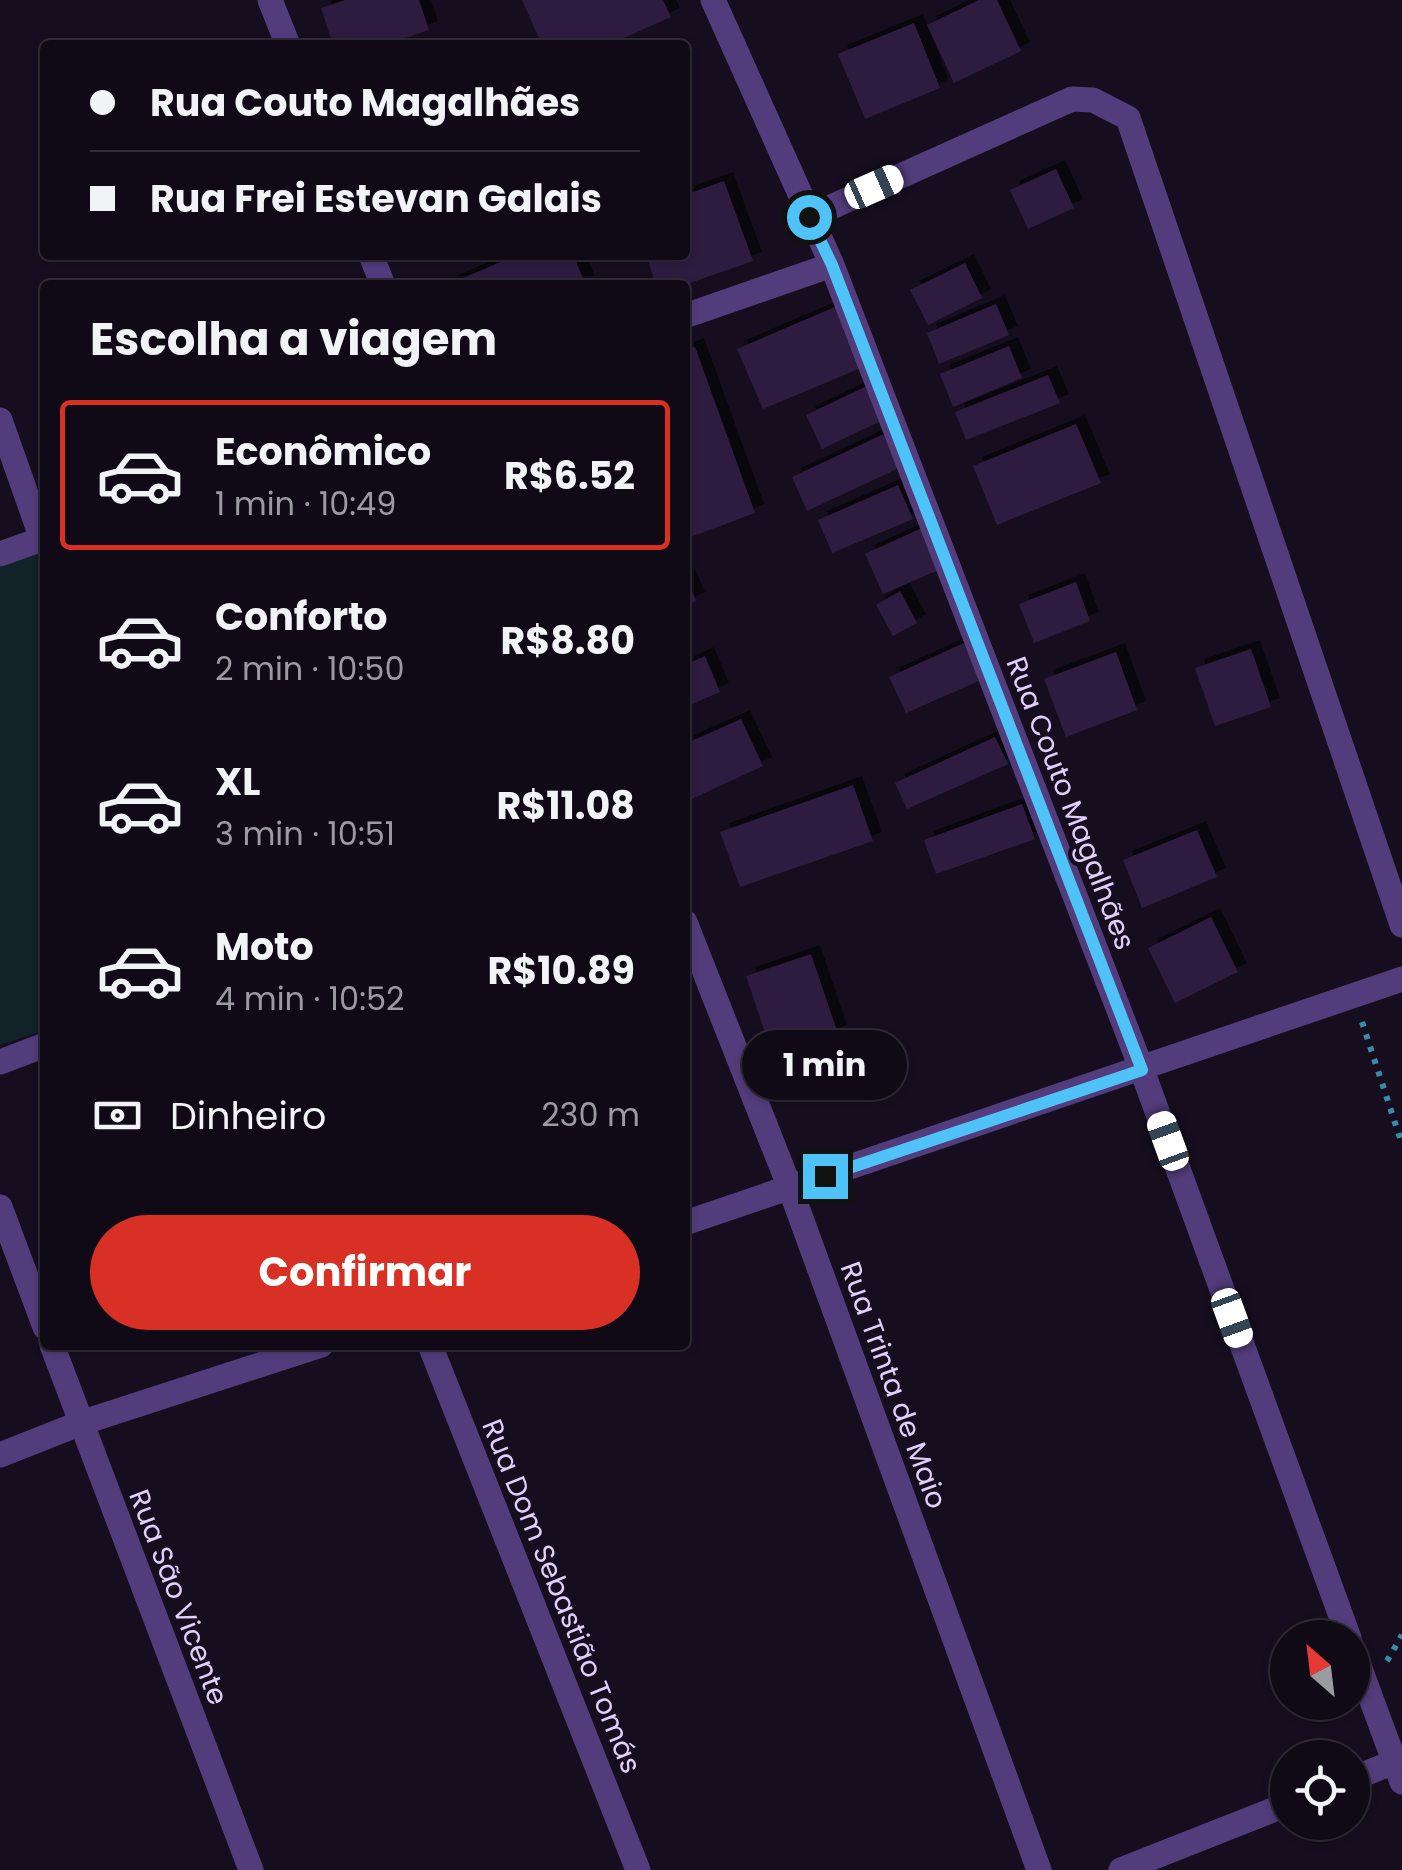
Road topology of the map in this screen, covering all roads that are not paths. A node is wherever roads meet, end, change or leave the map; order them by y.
1 (270, 0) edge
2 (713, 0) edge
3 (286, 40) edge
4 (809, 217) junction
5 (832, 265) junction
6 (690, 314) edge
7 (0, 420) edge
8 (40, 530) edge
9 (40, 539) edge
10 (0, 554) edge
11 (1402, 924) edge
12 (690, 935) edge
13 (1402, 979) edge
14 (40, 1047) edge
15 (0, 1062) edge
16 (1142, 1070) junction
17 (790, 1188) junction
18 (0, 1207) edge
19 (690, 1222) edge
20 (40, 1314) edge
21 (54, 1350) edge
22 (306, 1350) edge
23 (432, 1350) edge
24 (81, 1424) junction
25 (0, 1455) edge
26 (1342, 1620) edge
27 (1370, 1696) edge
28 (1398, 1772) edge
29 (1370, 1776) edge
30 (1270, 1811) edge
31 (251, 1870) edge
32 (638, 1870) edge
33 (1039, 1870) edge
34 (1122, 1870) edge

1 - 3 street
2 - 4 street, Rua Couto Magalhães
4 - 5 street, Rua Couto Magalhães
4 - 11 street
5 - 6 street
5 - 16 street, Rua Couto Magalhães
7 - 8 street
9 - 10 street
12 - 17 street, Rua Trinta de Maio
13 - 16 street
14 - 15 street
16 - 17 street
16 - 26 street, Rua Couto Magalhães
17 - 19 street
17 - 33 street, Rua Trinta de Maio
18 - 20 street
21 - 24 street, Rua São Vicente
22 - 24 street
23 - 32 street, Rua Dom Sebastião Tomás
24 - 25 street
24 - 31 street, Rua São Vicente
27 - 28 street
28 - 29 street
30 - 34 street

